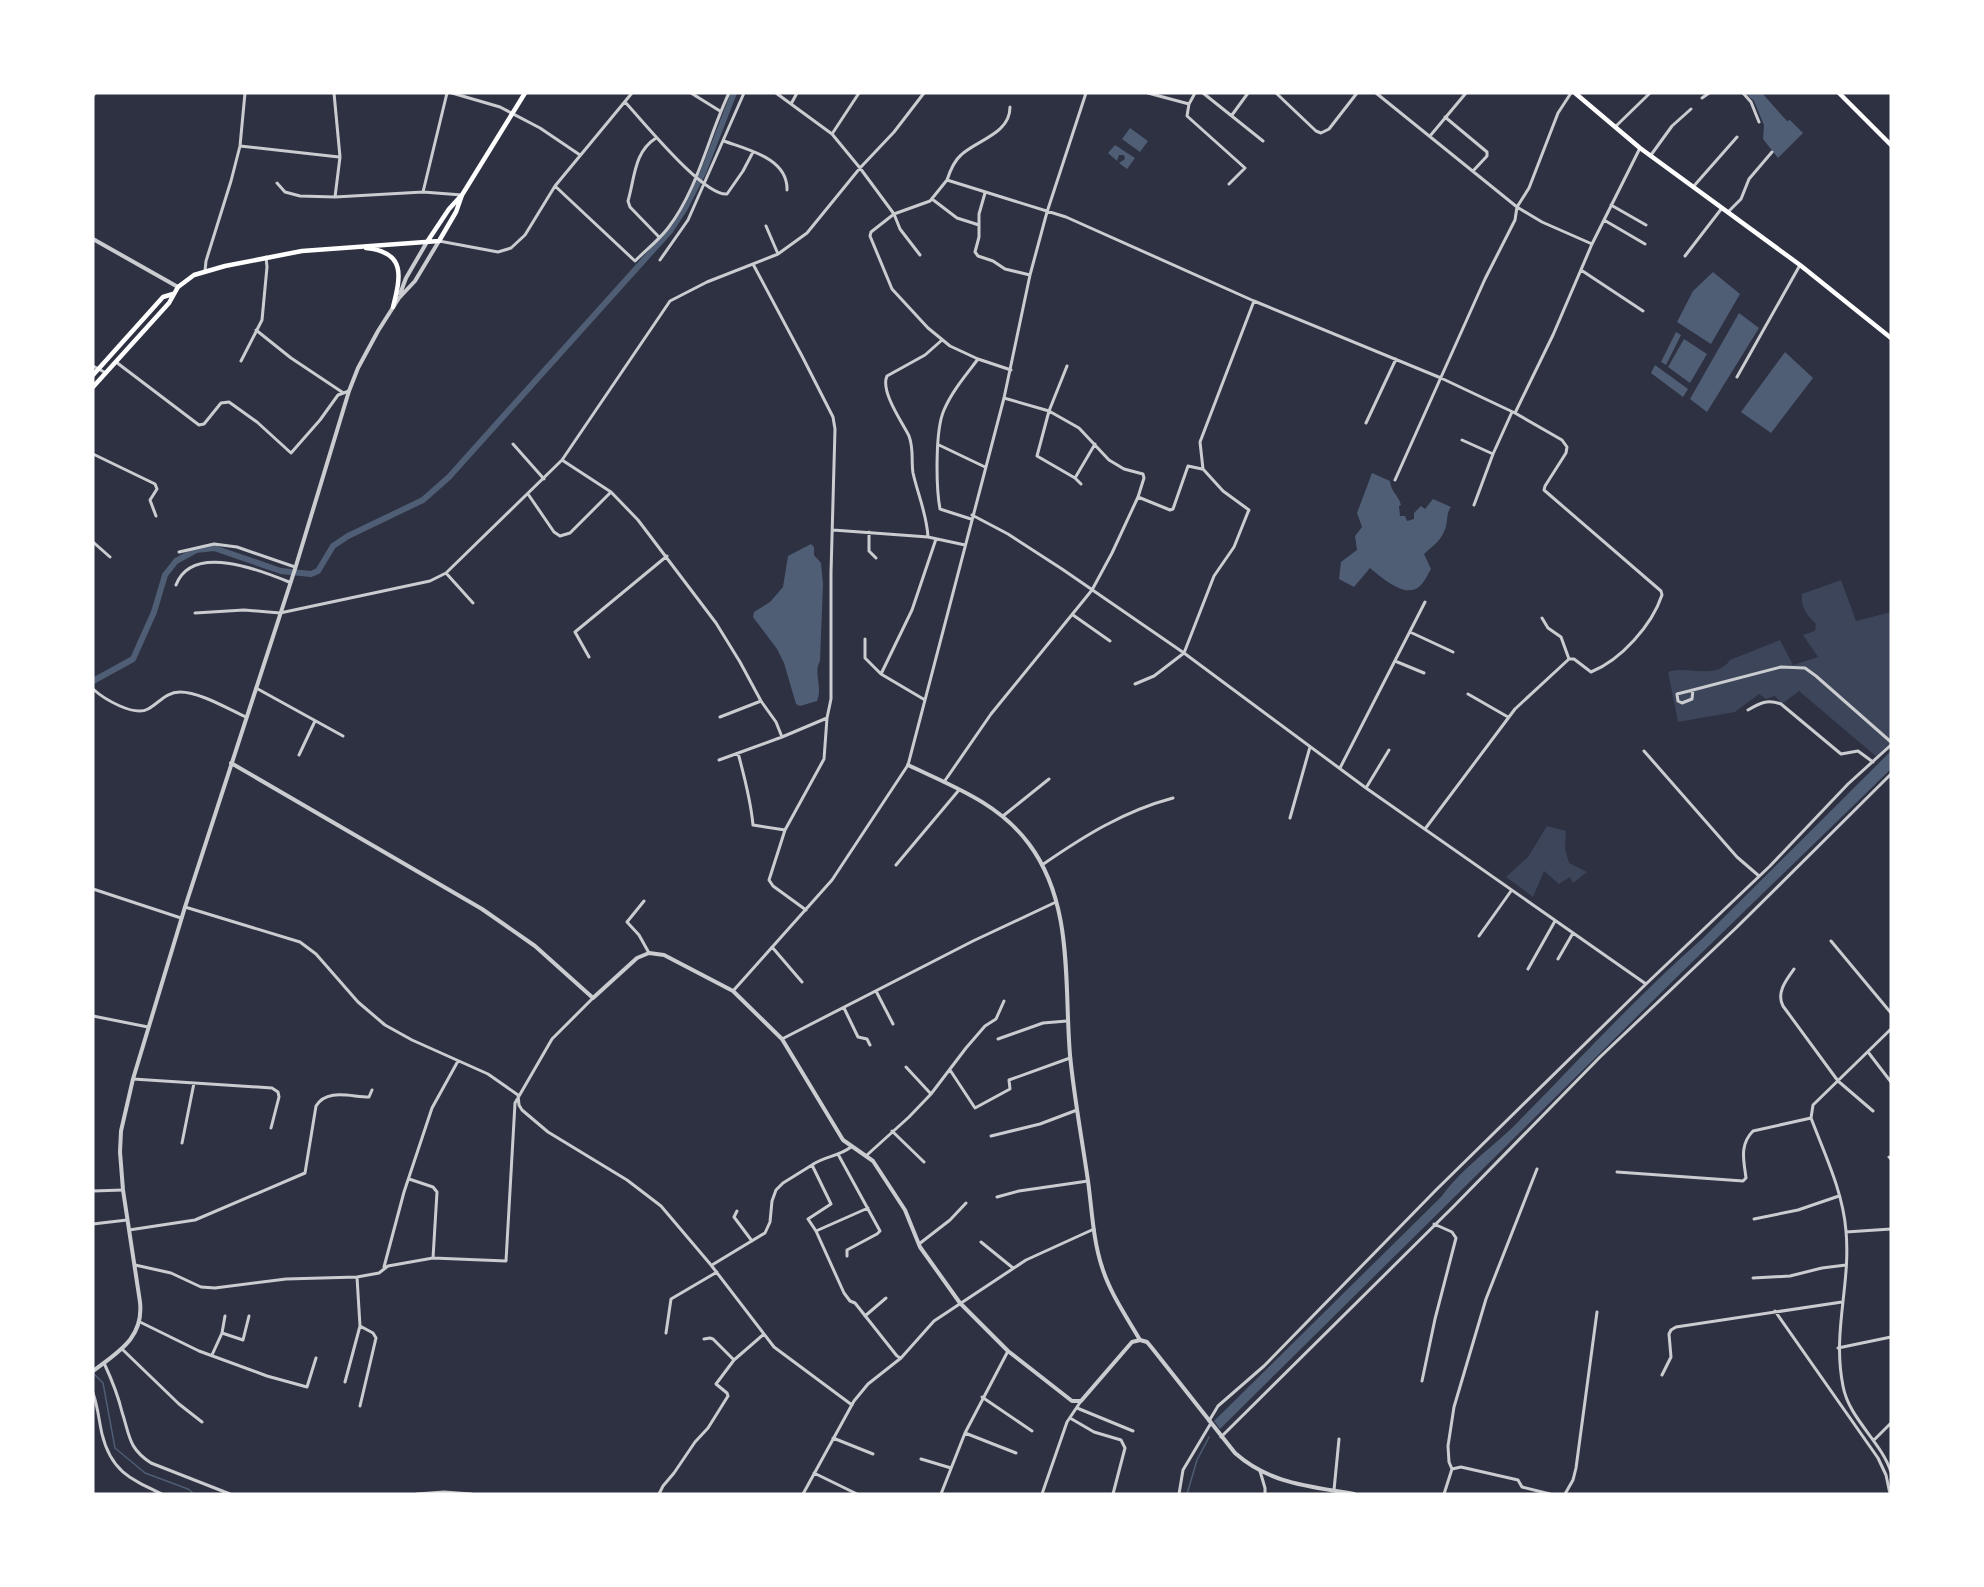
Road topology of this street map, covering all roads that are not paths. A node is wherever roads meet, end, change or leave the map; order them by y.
1 (245, 93) edge
2 (334, 93) edge
3 (447, 93) edge
4 (452, 93) edge
5 (525, 93) edge
6 (632, 93) edge
7 (692, 93) edge
8 (729, 93) edge
9 (744, 93) edge
10 (776, 93) edge
11 (797, 93) edge
12 (859, 93) edge
13 (924, 93) edge
14 (1086, 93) edge
15 (1148, 93) edge
16 (1195, 93) edge
17 (1203, 93) edge
18 (1248, 93) edge
19 (1276, 93) edge
20 (1357, 93) edge
21 (1376, 93) edge
22 (1466, 93) edge
23 (1573, 93) edge
24 (1650, 93) edge
25 (1709, 93) edge
26 (1743, 93) edge
27 (1839, 93) edge
28 (1702, 98) dead end
29 (625, 102) junction
30 (791, 104) junction
31 (1189, 104) junction
32 (1010, 107) dead end
33 (1691, 109) dead end
34 (720, 111) junction
35 (512, 114) junction
36 (1232, 115) junction
37 (1445, 117) junction
38 (1759, 122) dead end
39 (1615, 127) junction
40 (832, 134) junction
41 (1430, 136) junction
42 (1737, 137) dead end
43 (656, 138) junction
44 (724, 141) junction
45 (1263, 141) dead end
46 (1891, 145) edge
47 (240, 146) junction
48 (1640, 148) junction
49 (753, 152) junction
50 (1773, 152) dead end
51 (580, 155) junction
52 (1651, 155) junction
53 (340, 157) junction
54 (860, 168) junction
55 (1473, 171) junction
56 (697, 176) junction
57 (947, 180) junction
58 (704, 182) junction
59 (278, 183) dead end
60 (1229, 184) dead end
61 (555, 186) junction
62 (1693, 187) junction
63 (787, 190) dead end
64 (423, 192) junction
65 (985, 192) junction
66 (462, 195) junction
67 (335, 197) junction
68 (932, 199) junction
69 (1611, 205) junction
70 (1517, 207) junction
71 (1722, 208) junction
72 (1047, 212) junction
73 (1728, 212) junction
74 (894, 214) junction
75 (1604, 220) junction
76 (979, 225) junction
77 (1646, 225) dead end
78 (766, 226) dead end
79 (659, 237) junction
80 (93, 239) edge
81 (439, 241) junction
82 (427, 242) junction
83 (1592, 244) junction
84 (1645, 244) dead end
85 (351, 247) junction
86 (778, 254) junction
87 (920, 255) dead end
88 (1685, 256) dead end
89 (266, 258) junction
90 (660, 261) dead end
91 (753, 264) junction
92 (1800, 265) junction
93 (1581, 270) junction
94 (205, 271) junction
95 (1030, 275) junction
96 (178, 287) junction
97 (173, 294) junction
98 (399, 298) junction
99 (1254, 301) junction
100 (393, 307) junction
101 (1643, 311) dead end
102 (256, 330) junction
103 (1891, 338) edge
104 (942, 340) junction
105 (978, 359) junction
106 (1396, 359) junction
107 (241, 361) dead end
108 (116, 362) junction
109 (93, 366) edge
110 (1066, 366) dead end
111 (99, 369) junction
112 (1011, 370) junction
113 (106, 374) junction
114 (93, 375) edge
115 (1441, 378) junction
116 (1737, 378) dead end
117 (93, 387) edge
118 (349, 391) junction
119 (343, 392) junction
120 (1004, 398) junction
121 (1050, 411) junction
122 (1514, 412) junction
123 (1366, 423) dead end
124 (1462, 440) dead end
125 (513, 444) dead end
126 (1095, 444) junction
127 (939, 445) junction
128 (93, 454) edge
129 (1493, 454) junction
130 (562, 460) junction
131 (985, 466) junction
132 (1203, 469) junction
133 (1075, 478) junction
134 (544, 479) junction
135 (1395, 480) dead end
136 (1081, 484) dead end
137 (610, 492) junction
138 (528, 494) junction
139 (1138, 497) junction
140 (1474, 505) dead end
141 (156, 516) dead end
142 (972, 517) junction
143 (833, 530) junction
144 (868, 532) junction
145 (928, 537) junction
146 (936, 539) junction
147 (93, 542) edge
148 (965, 545) junction
149 (179, 552) dead end
150 (667, 556) junction
151 (110, 557) dead end
152 (876, 558) dead end
153 (295, 568) junction
154 (446, 573) junction
155 (290, 581) junction
156 (176, 585) dead end
157 (1092, 590) junction
158 (1425, 602) dead end
159 (473, 603) dead end
160 (195, 613) dead end
161 (280, 614) junction
162 (1073, 615) junction
163 (1542, 618) dead end
164 (1410, 632) junction
165 (865, 639) dead end
166 (1110, 641) dead end
167 (1453, 652) dead end
168 (1184, 653) junction
169 (589, 657) dead end
170 (1569, 658) junction
171 (1395, 661) junction
172 (1424, 673) dead end
173 (881, 674) junction
174 (1135, 684) dead end
175 (256, 688) junction
176 (93, 690) edge
177 (1693, 690) junction
178 (1468, 694) dead end
179 (925, 700) junction
180 (761, 701) junction
181 (1748, 710) dead end
182 (246, 717) junction
183 (720, 717) dead end
184 (1508, 717) junction
185 (827, 718) junction
186 (315, 721) junction
187 (343, 736) dead end
188 (782, 737) junction
189 (1891, 744) edge
190 (1310, 747) junction
191 (1389, 750) dead end
192 (1644, 751) dead end
193 (738, 753) junction
194 (298, 755) dead end
195 (719, 760) dead end
196 (1873, 762) junction
197 (231, 763) junction
198 (908, 765) junction
199 (1340, 768) junction
200 (1891, 774) edge
201 (1049, 779) dead end
202 (944, 782) junction
203 (1366, 788) junction
204 (959, 790) junction
205 (1173, 798) dead end
206 (1003, 816) junction
207 (1290, 818) dead end
208 (1425, 829) junction
209 (785, 830) junction
210 (896, 865) dead end
211 (1042, 865) junction
212 (1759, 876) junction
213 (93, 888) edge
214 (1511, 891) junction
215 (644, 901) dead end
216 (1058, 902) junction
217 (185, 907) junction
218 (806, 910) junction
219 (181, 918) junction
220 (1555, 921) junction
221 (1573, 933) junction
222 (1479, 936) dead end
223 (1831, 941) dead end
224 (772, 947) junction
225 (649, 953) junction
226 (1558, 958) dead end
227 (1528, 969) dead end
228 (1794, 969) dead end
229 (802, 982) dead end
230 (1646, 984) junction
231 (734, 991) junction
232 (876, 991) junction
233 (593, 998) junction
234 (1004, 1001) dead end
235 (844, 1008) junction
236 (1891, 1013) edge
237 (93, 1016) edge
238 (1067, 1020) junction
239 (893, 1024) dead end
240 (148, 1028) junction
241 (1891, 1029) edge
242 (782, 1039) junction
243 (998, 1039) dead end
244 (870, 1045) dead end
245 (1868, 1052) junction
246 (1070, 1058) junction
247 (458, 1061) junction
248 (906, 1067) dead end
249 (950, 1070) junction
250 (133, 1079) junction
251 (1838, 1081) junction
252 (1891, 1082) edge
253 (195, 1083) junction
254 (372, 1090) dead end
255 (931, 1094) junction
256 (518, 1095) junction
257 (1077, 1110) junction
258 (1873, 1111) dead end
259 (1811, 1118) junction
260 (271, 1128) dead end
261 (892, 1131) junction
262 (991, 1136) dead end
263 (182, 1143) dead end
264 (851, 1147) junction
265 (867, 1155) junction
266 (839, 1156) junction
267 (924, 1162) dead end
268 (812, 1165) junction
269 (1537, 1169) dead end
270 (1617, 1172) dead end
271 (409, 1179) junction
272 (1088, 1181) junction
273 (123, 1190) junction
274 (93, 1191) edge
275 (1839, 1196) junction
276 (997, 1197) dead end
277 (966, 1203) dead end
278 (868, 1208) junction
279 (737, 1211) dead end
280 (127, 1220) junction
281 (1754, 1220) dead end
282 (93, 1224) edge
283 (1434, 1224) junction
284 (1094, 1229) junction
285 (1891, 1229) edge
286 (129, 1230) junction
287 (816, 1231) junction
288 (1846, 1232) junction
289 (752, 1241) junction
290 (981, 1242) dead end
291 (919, 1244) junction
292 (847, 1256) dead end
293 (433, 1258) junction
294 (135, 1265) junction
295 (711, 1265) junction
296 (1846, 1265) junction
297 (384, 1269) junction
298 (1013, 1269) junction
299 (717, 1272) junction
300 (357, 1277) junction
301 (1753, 1278) dead end
302 (886, 1298) dead end
303 (1842, 1302) junction
304 (960, 1303) junction
305 (1775, 1311) junction
306 (1597, 1312) dead end
307 (225, 1316) dead end
308 (249, 1316) dead end
309 (865, 1316) junction
310 (140, 1322) junction
311 (360, 1326) junction
312 (222, 1333) junction
313 (666, 1333) dead end
314 (764, 1334) junction
315 (1891, 1337) edge
316 (704, 1339) dead end
317 (1140, 1340) junction
318 (1838, 1348) junction
319 (122, 1349) junction
320 (1008, 1351) junction
321 (212, 1355) junction
322 (316, 1358) dead end
323 (901, 1358) junction
324 (734, 1360) junction
325 (104, 1362) junction
326 (94, 1370) edge
327 (1662, 1375) dead end
328 (1422, 1381) dead end
329 (345, 1382) dead end
330 (93, 1393) edge
331 (982, 1398) junction
332 (1081, 1401) junction
333 (852, 1405) junction
334 (360, 1406) dead end
335 (1077, 1408) junction
336 (1070, 1418) junction
337 (202, 1422) dead end
338 (1210, 1422) junction
339 (1891, 1423) edge
340 (1032, 1431) dead end
341 (1132, 1431) dead end
342 (965, 1433) junction
343 (1221, 1437) junction
344 (833, 1438) junction
345 (1339, 1439) dead end
346 (1874, 1440) junction
347 (1016, 1453) dead end
348 (873, 1454) dead end
349 (921, 1459) dead end
350 (951, 1468) junction
351 (1452, 1470) junction
352 (1260, 1471) junction
353 (814, 1473) junction
354 (1891, 1473) edge
355 (1334, 1490) junction
356 (162, 1494) edge
357 (230, 1494) edge
358 (417, 1494) edge
359 (471, 1494) edge
360 (659, 1494) edge
361 (802, 1494) edge
362 (857, 1494) edge
363 (941, 1494) edge
364 (1042, 1494) edge
365 (1113, 1494) edge
366 (1179, 1494) edge
367 (1265, 1494) edge
368 (1354, 1494) edge
369 (1444, 1494) edge
370 (1550, 1494) edge
371 (1565, 1494) edge
372 (1890, 1494) edge

1 - 47 street
2 - 53 street
3 - 64 street
4 - 35 street
5 - 35 main road
6 - 29 street
7 - 34 street
8 - 34 street
9 - 44 street
10 - 30 street
11 - 30 street
12 - 40 street
13 - 54 street
14 - 72 street
15 - 31 street
16 - 31 street
17 - 36 street
18 - 36 street
19 - 20 street
21 - 41 street
22 - 37 street
23 - 39 main road
23 - 70 street
24 - 39 street
25 - 28 street
26 - 38 street
27 - 46 main road
29 - 43 street
29 - 51 street
30 - 40 street
31 - 60 street
32 - 57 street
33 - 52 street
34 - 56 street
35 - 51 street
35 - 66 main road
36 - 45 street
37 - 41 street
37 - 55 street
39 - 48 main road
40 - 54 street
41 - 55 street
42 - 62 street
43 - 56 street
43 - 79 street
44 - 49 street
44 - 58 street
47 - 53 street
47 - 94 street
48 - 52 main road
48 - 69 street
49 - 58 street
49 - 63 street
50 - 73 street
51 - 61 street
52 - 62 main road
53 - 67 street
54 - 74 street
54 - 86 street
55 - 70 street
56 - 58 street
56 - 79 street
57 - 65 street
57 - 68 street
58 - 90 street
59 - 67 street
61 - 79 street
61 - 81 street
62 - 71 main road
64 - 66 street
64 - 67 street
65 - 72 street
65 - 76 street
66 - 81 main road
66 - 82 main road
68 - 74 street
68 - 76 street
69 - 75 street
69 - 77 street
70 - 83 street
70 - 115 street
71 - 73 main road
71 - 88 street
72 - 95 street
72 - 99 street
73 - 92 main road
74 - 87 street
74 - 104 street
75 - 83 street
75 - 84 street
76 - 95 street
78 - 86 street
80 - 96 street
81 - 82 main road
81 - 98 street
82 - 85 main road
82 - 98 street
83 - 93 street
85 - 89 main road
85 - 100 main road
86 - 91 street
89 - 94 main road
89 - 102 street
91 - 130 street
91 - 143 street
92 - 103 main road
92 - 116 street
93 - 101 street
93 - 122 street
94 - 96 main road
95 - 112 street
96 - 97 main road
97 - 108 main road
97 - 111 main road
98 - 100 street
99 - 106 street
99 - 132 street
100 - 118 street
102 - 107 street
102 - 119 street
104 - 105 street
104 - 145 street
105 - 112 street
105 - 127 street
106 - 115 street
106 - 123 street
108 - 113 main road
108 - 119 street
109 - 111 street
110 - 121 street
111 - 113 street
111 - 114 main road
112 - 120 street
113 - 117 main road
115 - 122 street
115 - 135 street
118 - 119 street
118 - 153 street
120 - 121 street
120 - 131 street
121 - 126 street
121 - 133 street
122 - 129 street
122 - 170 street
124 - 129 street
125 - 134 street
126 - 133 street
126 - 139 street
127 - 131 street
127 - 142 street
128 - 141 street
129 - 140 street
130 - 134 street
130 - 137 street
131 - 142 street
132 - 139 street
132 - 168 street
133 - 136 street
134 - 138 street
137 - 138 street
137 - 150 street
138 - 154 street
139 - 157 street
142 - 148 street
142 - 157 street
143 - 144 street
143 - 185 street
144 - 145 street
144 - 152 street
145 - 146 street
146 - 148 street
146 - 173 street
147 - 151 street
148 - 179 street
149 - 153 street
150 - 169 street
150 - 180 street
153 - 155 street
154 - 159 street
154 - 161 street
155 - 156 street
155 - 161 street
157 - 162 street
157 - 168 street
158 - 164 street
160 - 161 street
161 - 175 street
162 - 166 street
162 - 202 street
163 - 170 street
164 - 167 street
164 - 171 street
165 - 173 street
168 - 174 street
168 - 190 street
170 - 184 street
171 - 172 street
171 - 199 street
173 - 179 street
175 - 182 street
175 - 186 street
176 - 182 street
177 - 177 street
177 - 189 street
178 - 184 street
179 - 198 street
180 - 183 street
180 - 188 street
181 - 196 street
182 - 197 street
184 - 208 street
185 - 188 street
185 - 209 street
186 - 187 street
186 - 194 street
188 - 193 street
189 - 196 street
190 - 199 street
190 - 207 street
191 - 203 street
192 - 212 street
193 - 195 street
193 - 209 street
196 - 212 street
197 - 217 street
197 - 233 street
198 - 202 street
198 - 218 street
199 - 203 street
200 - 283 street
201 - 206 street
202 - 204 street
203 - 208 street
204 - 206 street
204 - 210 street
205 - 211 street
206 - 211 street
208 - 214 street
209 - 218 street
211 - 216 street
212 - 230 street
213 - 219 street
214 - 220 street
214 - 222 street
215 - 225 street
216 - 232 street
216 - 238 street
217 - 219 street
217 - 247 street
218 - 224 street
219 - 240 street
220 - 221 street
220 - 227 street
221 - 226 street
221 - 230 street
223 - 236 street
224 - 229 street
224 - 231 street
225 - 231 street
225 - 233 street
228 - 251 street
230 - 338 street
231 - 242 street
232 - 235 street
232 - 239 street
233 - 256 street
234 - 249 street
235 - 242 street
235 - 244 street
237 - 240 street
238 - 243 street
238 - 246 street
240 - 250 street
241 - 245 street
242 - 264 street
245 - 251 street
245 - 252 street
246 - 249 street
246 - 257 street
247 - 256 street
247 - 271 street
248 - 255 street
249 - 255 street
250 - 253 street
250 - 273 street
251 - 258 street
251 - 259 street
253 - 260 street
253 - 263 street
254 - 286 street
255 - 261 street
256 - 293 street
256 - 295 street
257 - 262 street
257 - 272 street
259 - 270 street
259 - 275 street
261 - 265 street
261 - 267 street
264 - 265 street
264 - 266 street
265 - 291 street
266 - 268 street
266 - 278 street
268 - 287 street
268 - 289 street
269 - 351 street
271 - 293 street
271 - 297 street
272 - 276 street
272 - 284 street
273 - 274 street
273 - 280 street
275 - 281 street
275 - 288 street
277 - 291 street
278 - 287 street
278 - 292 street
279 - 289 street
280 - 282 street
280 - 286 street
283 - 328 street
283 - 343 street
284 - 298 street
284 - 317 street
285 - 288 street
286 - 294 street
287 - 309 street
288 - 296 street
289 - 295 street
290 - 298 street
291 - 304 street
293 - 297 street
294 - 300 street
294 - 310 street
295 - 299 street
296 - 301 street
296 - 303 street
297 - 300 street
298 - 304 street
299 - 313 street
299 - 314 street
300 - 311 street
302 - 309 street
303 - 305 street
303 - 318 street
304 - 320 street
304 - 323 street
305 - 327 street
305 - 372 street
306 - 371 street
307 - 312 street
308 - 312 street
309 - 323 street
310 - 319 street
310 - 321 street
311 - 329 street
311 - 334 street
312 - 321 street
314 - 324 street
314 - 333 street
315 - 318 street
316 - 324 street
317 - 332 street
317 - 338 street
318 - 346 street
319 - 325 street
319 - 337 street
320 - 331 street
320 - 332 street
321 - 322 street
323 - 333 street
324 - 360 street
325 - 326 street
325 - 357 street
330 - 356 street
331 - 340 street
331 - 342 street
332 - 335 street
333 - 344 street
335 - 336 street
335 - 341 street
336 - 364 street
336 - 365 street
338 - 343 street
338 - 366 street
339 - 346 street
342 - 347 street
342 - 350 street
343 - 352 street
344 - 348 street
344 - 353 street
345 - 355 street
346 - 354 street
349 - 350 street
350 - 363 street
351 - 369 street
351 - 370 street
352 - 355 street
352 - 367 street
353 - 361 street
353 - 362 street
355 - 368 street
358 - 359 street

